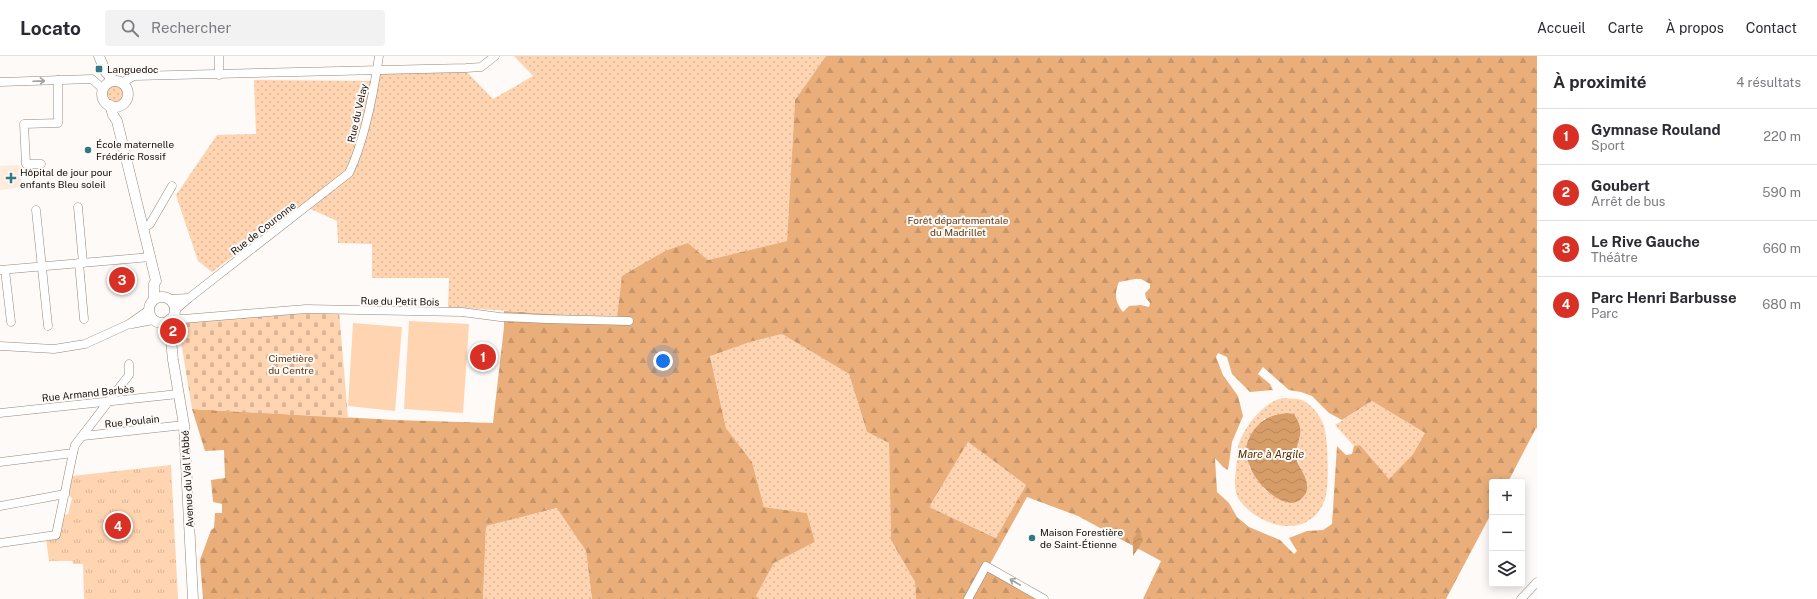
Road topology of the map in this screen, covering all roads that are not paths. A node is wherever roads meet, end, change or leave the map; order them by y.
1 (99, 56) edge
2 (219, 56) edge
3 (379, 56) edge
4 (495, 56) edge
5 (105, 71) junction
6 (376, 71) junction
7 (219, 75) junction
8 (58, 80) junction
9 (0, 82) edge
10 (120, 84) junction
11 (104, 88) junction
12 (120, 105) junction
13 (110, 106) junction
14 (117, 121) junction
15 (41, 164) dead end
16 (349, 173) joint
17 (172, 186) dead end
18 (78, 206) dead end
19 (36, 210) dead end
20 (143, 228) junction
21 (151, 257) junction
22 (81, 263) junction
23 (43, 267) junction
24 (2, 270) edge
25 (163, 298) junction
26 (188, 298) junction
27 (148, 310) junction
28 (172, 316) junction
29 (84, 319) dead end
30 (156, 321) junction
31 (629, 321) dead end
32 (11, 322) dead end
33 (129, 324) junction
34 (48, 326) dead end
35 (0, 346) edge
36 (173, 360) junction
37 (129, 364) dead end
38 (178, 394) junction
39 (108, 401) junction
40 (0, 413) edge
41 (184, 425) junction
42 (83, 436) junction
43 (73, 453) junction
44 (0, 462) edge
45 (65, 494) junction
46 (0, 506) edge
47 (0, 543) edge
48 (1537, 582) edge
49 (193, 599) edge
50 (968, 599) edge
51 (1044, 599) edge
52 (1521, 599) edge

1 - 5 main road
2 - 7 street
3 - 6 street, Rue du Velay
4 - 6 street
5 - 10 main road
5 - 11 main road
6 - 7 street
6 - 16 street, Rue du Velay
7 - 10 street
9 -> 8 street
8 - 11 street
8 - 15 street
10 - 11 main road
10 - 12 main road
11 - 13 main road
12 - 13 main road
12 - 14 main road
13 - 14 main road
14 - 20 main road
16 - 26 street, Rue de Couronne
17 - 20 street
18 - 22 street
19 - 23 street
20 - 21 main road
21 - 22 street
21 - 25 main road
22 - 23 street
22 - 29 street
23 - 24 street
23 - 34 street
24 - 32 street
25 - 26 street
25 - 27 main road
25 - 28 main road
26 - 28 street, Rue de Couronne
27 - 30 main road
27 - 33 street
28 - 30 main road
28 - 31 street, Rue du Petit Bois
28 - 36 main road, Avenue du Val l'Abbé
30 - 33 street
30 - 36 main road, Avenue du Val l'Abbé
33 - 35 street
36 - 38 main road, Avenue du Val l'Abbé
37 - 39 street
38 - 39 street, Rue Armand Barbès
38 - 41 main road, Avenue du Val l'Abbé
39 - 40 street, Rue Armand Barbès
39 - 42 street
41 - 42 street, Rue Poulain
41 - 49 main road, Avenue du Val l'Abbé
42 - 43 street
43 - 44 street
43 - 45 street
45 - 46 street
45 - 47 street
48 - 52 street
51 -> 50 street

